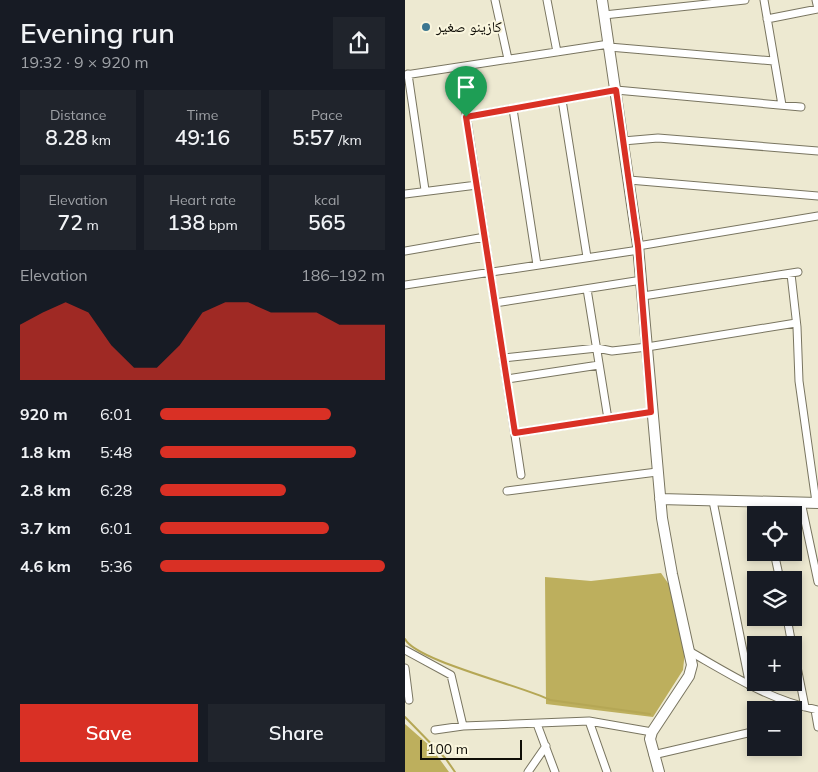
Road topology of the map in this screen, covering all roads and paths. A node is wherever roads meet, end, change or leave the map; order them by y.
1 (495, 0) edge
2 (547, 0) edge
3 (602, 0) edge
4 (745, 0) edge
5 (764, 0) edge
6 (816, 0) edge
7 (818, 10) edge
8 (604, 15) junction
9 (767, 18) junction
10 (609, 46) junction
11 (557, 52) junction
12 (508, 59) junction
13 (775, 61) junction
14 (459, 67) junction
15 (407, 75) edge
16 (616, 90) junction
17 (562, 100) junction
18 (783, 105) junction
19 (801, 107) dead end
20 (513, 109) junction
21 (466, 117) junction
22 (623, 141) junction
23 (818, 151) edge
24 (629, 180) junction
25 (477, 185) junction
26 (425, 190) junction
27 (405, 194) edge
28 (818, 196) edge
29 (818, 216) edge
30 (485, 238) junction
31 (639, 248) junction
32 (405, 251) edge
33 (587, 257) junction
34 (537, 264) junction
35 (491, 272) junction
36 (642, 280) junction
37 (405, 285) edge
38 (587, 289) junction
39 (643, 296) junction
40 (495, 303) junction
41 (796, 323) junction
42 (647, 347) junction
43 (597, 348) junction
44 (503, 358) junction
45 (599, 365) junction
46 (507, 379) junction
47 (651, 412) junction
48 (608, 419) junction
49 (515, 433) junction
50 (657, 472) junction
51 (521, 475) dead end
52 (507, 491) dead end
53 (660, 499) junction
54 (713, 501) junction
55 (764, 502) junction
56 (801, 502) junction
57 (817, 502) edge
58 (765, 506) edge
59 (818, 582) edge
60 (405, 650) edge
61 (689, 651) junction
62 (405, 668) edge
63 (747, 671) edge
64 (747, 684) edge
65 (763, 691) edge
66 (802, 691) edge
67 (409, 700) dead end
68 (805, 707) junction
69 (817, 710) edge
70 (589, 721) junction
71 (537, 724) junction
72 (463, 726) junction
73 (818, 726) edge
74 (435, 730) dead end
75 (652, 732) junction
76 (747, 733) edge
77 (546, 746) junction
78 (653, 755) junction
79 (528, 772) edge
80 (555, 772) edge
81 (607, 772) edge
82 (659, 772) edge

1 - 12 street
2 - 11 street
3 - 8 street
4 - 8 street
5 - 9 street
6 - 7 street
7 - 9 street
8 - 10 street
9 - 13 street
10 - 11 street
10 - 13 street
10 - 16 street
11 - 12 street
12 - 14 street
13 - 18 street
14 - 15 street
14 - 21 street
15 - 26 street
16 - 17 street
16 - 18 street
16 - 22 street
17 - 20 street
17 - 33 street
18 - 19 street
20 - 21 street
20 - 34 street
21 - 25 street
22 - 23 street
22 - 24 street
24 - 28 street
24 - 31 street
25 - 26 street
25 - 30 street
26 - 27 street
29 - 31 street
30 - 32 street
30 - 35 street
31 - 33 street
31 - 36 street
33 - 34 street
34 - 35 street
35 - 37 street
35 - 40 street
36 - 38 street
36 - 39 street
38 - 40 street
38 - 43 street
39 - 41 street
39 - 42 street
40 - 44 street
41 - 42 street
41 - 57 street
42 - 43 street
42 - 47 street
43 - 44 street
43 - 45 street
44 - 46 street
45 - 46 street
45 - 48 street
46 - 49 street
47 - 48 street
47 - 50 street
48 - 49 street
49 - 51 street
50 - 52 street
50 - 53 street
53 - 54 street
53 - 61 street
54 - 55 street
54 - 63 street
55 - 56 street
55 - 58 street
56 - 57 street
56 - 59 street
60 - 72 street
61 - 64 street
61 - 75 street
62 - 67 street
65 - 68 street
66 - 68 street
68 - 69 street
69 - 73 street
70 - 71 street
70 - 75 street
70 - 81 street
71 - 72 street
71 - 77 street
72 - 74 street
75 - 78 street
76 - 78 street
77 - 79 street
77 - 80 street
78 - 82 street

